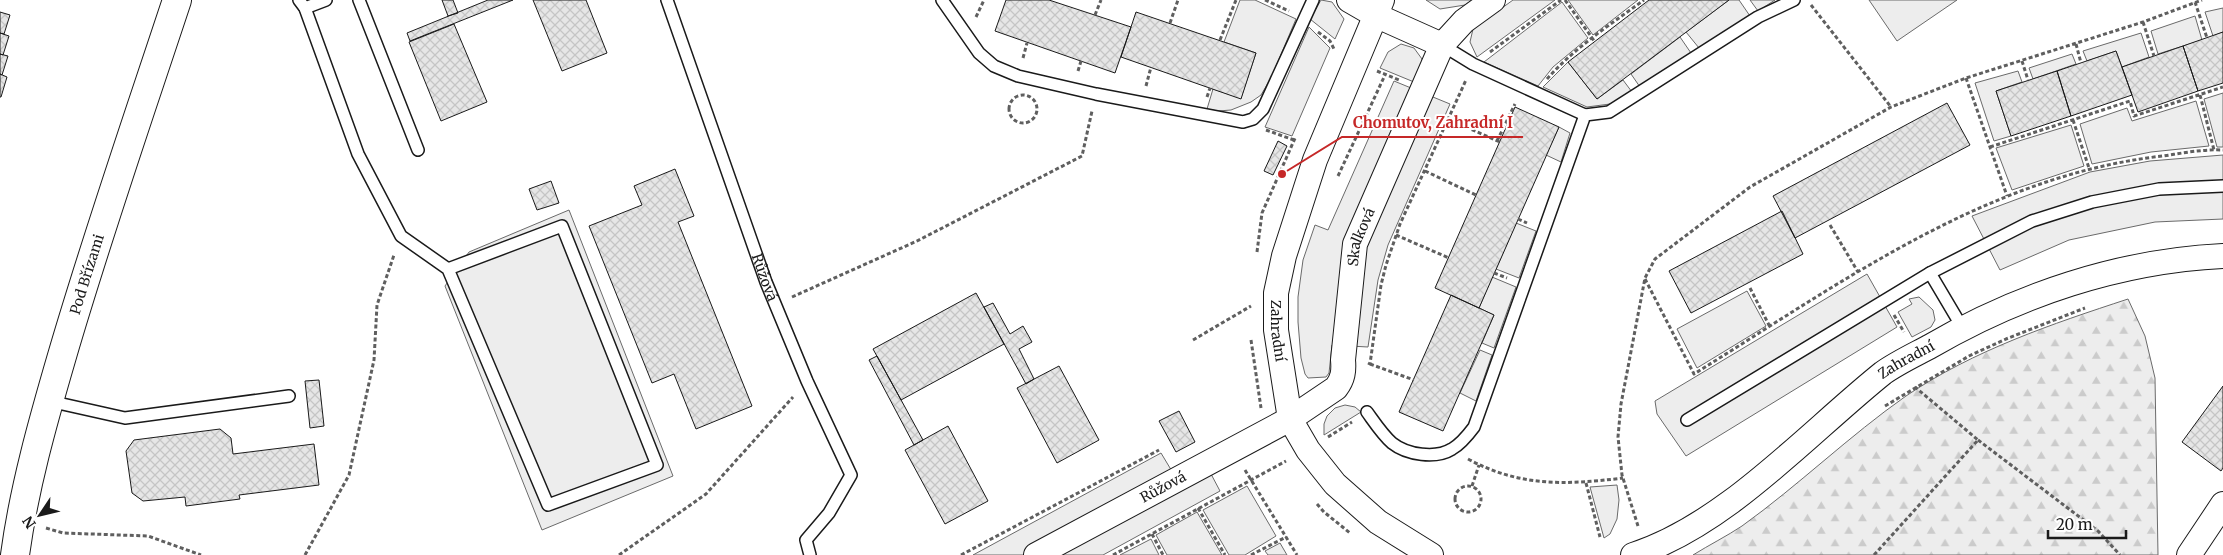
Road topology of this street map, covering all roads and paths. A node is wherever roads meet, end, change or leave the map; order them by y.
1 (177, 0) edge
2 (326, 0) edge
3 (359, 0) edge
4 (666, 0) edge
5 (942, 0) edge
6 (1101, 0) edge
7 (1178, 0) edge
8 (1236, 0) edge
9 (1265, 0) edge
10 (1312, 0) edge
11 (1349, 0) edge
12 (1493, 0) edge
13 (1561, 0) edge
14 (1565, 0) edge
15 (1644, 0) edge
16 (1794, 0) edge
17 (1807, 0) edge
18 (2202, 0) edge
19 (2195, 2) junction
20 (302, 4) edge
21 (1379, 7) edge
22 (1095, 15) dead end
23 (1304, 20) junction
24 (2143, 22) junction
25 (1170, 23) dead end
26 (2207, 38) dead end
27 (1220, 40) dead end
28 (1594, 40) junction
29 (2076, 44) junction
30 (1442, 46) junction
31 (2154, 56) dead end
32 (2022, 61) junction
33 (1358, 62) junction
34 (2081, 62) dead end
35 (1473, 64) junction
36 (1966, 78) junction
37 (2028, 80) dead end
38 (2223, 87) edge
39 (1536, 92) junction
40 (1096, 94) junction
41 (2200, 95) junction
42 (1034, 100) joint
43 (1522, 107) dead end
44 (1891, 107) junction
45 (1585, 115) junction
46 (1448, 119) junction
47 (2073, 120) junction
48 (1990, 147) junction
49 (418, 150) dead end
50 (2214, 150) junction
51 (2223, 150) edge
52 (2090, 168) junction
53 (1424, 171) junction
54 (1335, 183) dead end
55 (2223, 186) edge
56 (1476, 195) dead end
57 (2007, 196) junction
58 (1830, 225) dead end
59 (1396, 235) junction
60 (401, 236) junction
61 (2223, 256) edge
62 (1449, 258) dead end
63 (448, 269) junction
64 (1858, 272) junction
65 (1930, 273) junction
66 (1645, 278) junction
67 (1750, 288) dead end
68 (1885, 300) junction
69 (776, 305) junction
70 (1252, 305) dead end
71 (2092, 305) dead end
72 (1770, 327) junction
73 (1962, 328) junction
74 (1193, 340) dead end
75 (1916, 354) junction
76 (1343, 360) junction
77 (1370, 364) junction
78 (1893, 367) junction
79 (1414, 380) dead end
80 (807, 381) junction
81 (1916, 387) junction
82 (288, 396) dead end
83 (50, 400) junction
84 (1878, 411) dead end
85 (1367, 412) joint
86 (1290, 419) junction
87 (1687, 420) dead end
88 (1978, 440) junction
89 (1159, 450) dead end
90 (1232, 450) junction
91 (1308, 450) junction
92 (1451, 450) junction
93 (1479, 465) junction
94 (1623, 478) junction
95 (1252, 479) junction
96 (1586, 483) junction
97 (1472, 486) junction
98 (2223, 504) edge
99 (1198, 508) junction
100 (20, 520) junction
101 (1152, 534) junction
102 (1600, 536) dead end
103 (1286, 537) junction
104 (1640, 553) edge
105 (15, 555) edge
106 (201, 555) edge
107 (306, 555) edge
108 (619, 555) edge
109 (810, 555) edge
110 (962, 555) edge
111 (1036, 555) edge
112 (1113, 555) edge
113 (1163, 555) edge
114 (1225, 555) edge
115 (1252, 555) edge
116 (1296, 555) edge
117 (1431, 555) edge
118 (1874, 555) edge
119 (2120, 555) edge
120 (2188, 555) edge

1 - 83 street, Pod Břízami
2 - 20 lane
3 - 49 lane
4 - 69 lane, Růžová
5 - 40 lane
6 - 22 path
7 - 25 path
8 - 27 path
9 - 23 path
10 - 23 lane
11 - 21 street
12 - 30 street, Skalková
13 - 35 path
14 - 28 path
15 - 28 path
16 - 45 lane
17 - 44 path
18 - 19 path
19 - 24 path
19 - 26 path
20 - 60 lane
21 - 30 street
21 - 33 street, Zahradní
23 - 33 path
23 - 40 lane
24 - 29 path
24 - 31 path
28 - 39 path
29 - 32 path
29 - 34 path
30 - 35 lane
30 - 76 street, Skalková
32 - 36 path
32 - 37 path
33 - 54 path
33 - 86 street, Zahradní
35 - 39 lane
35 - 46 path
36 - 44 path
36 - 48 path
38 - 41 path
39 - 45 lane
40 - 69 path
41 - 47 path
41 - 50 path
42 - 42 path
43 - 46 path
44 - 66 path
45 - 92 lane
46 - 53 path
47 - 48 path
47 - 52 path
48 - 57 path
50 - 51 path
50 - 52 path
52 - 57 path
53 - 56 path
53 - 59 path
55 - 65 lane
57 - 64 path
58 - 64 path
59 - 62 path
59 - 77 path
60 - 63 lane
60 - 107 path
61 - 73 street, Zahradní
63 - 63 lane
64 - 72 path
65 - 68 lane
65 - 73 lane
66 - 72 path
66 - 94 path
67 - 72 path
68 - 75 path
68 - 87 lane
69 - 80 lane, Růžová
70 - 74 path
71 - 81 path
73 - 75 street, Zahradní
75 - 78 street, Zahradní
76 - 77 path
76 - 86 street, Skalková
77 - 79 path
78 - 81 path
78 - 104 street, Zahradní
80 - 108 path
80 - 109 lane, Růžová
81 - 84 path
81 - 88 path
82 - 83 lane
83 - 100 street, Pod Břízami
85 - 91 path
85 - 92 lane
86 - 90 street, Růžová
86 - 91 street, Zahradní
88 - 118 path
88 - 119 path
89 - 110 path
90 - 95 path
90 - 111 street, Růžová
91 - 95 path
91 - 117 street, Zahradní
92 - 93 path
93 - 96 path
93 - 97 path
94 - 96 path
94 - 104 path
95 - 99 path
95 - 103 path
96 - 102 path
97 - 97 path
98 - 120 street
99 - 101 path
99 - 114 path
100 - 105 street, Pod Břízami
100 - 106 path
101 - 112 path
101 - 113 path
103 - 115 path
103 - 116 path

